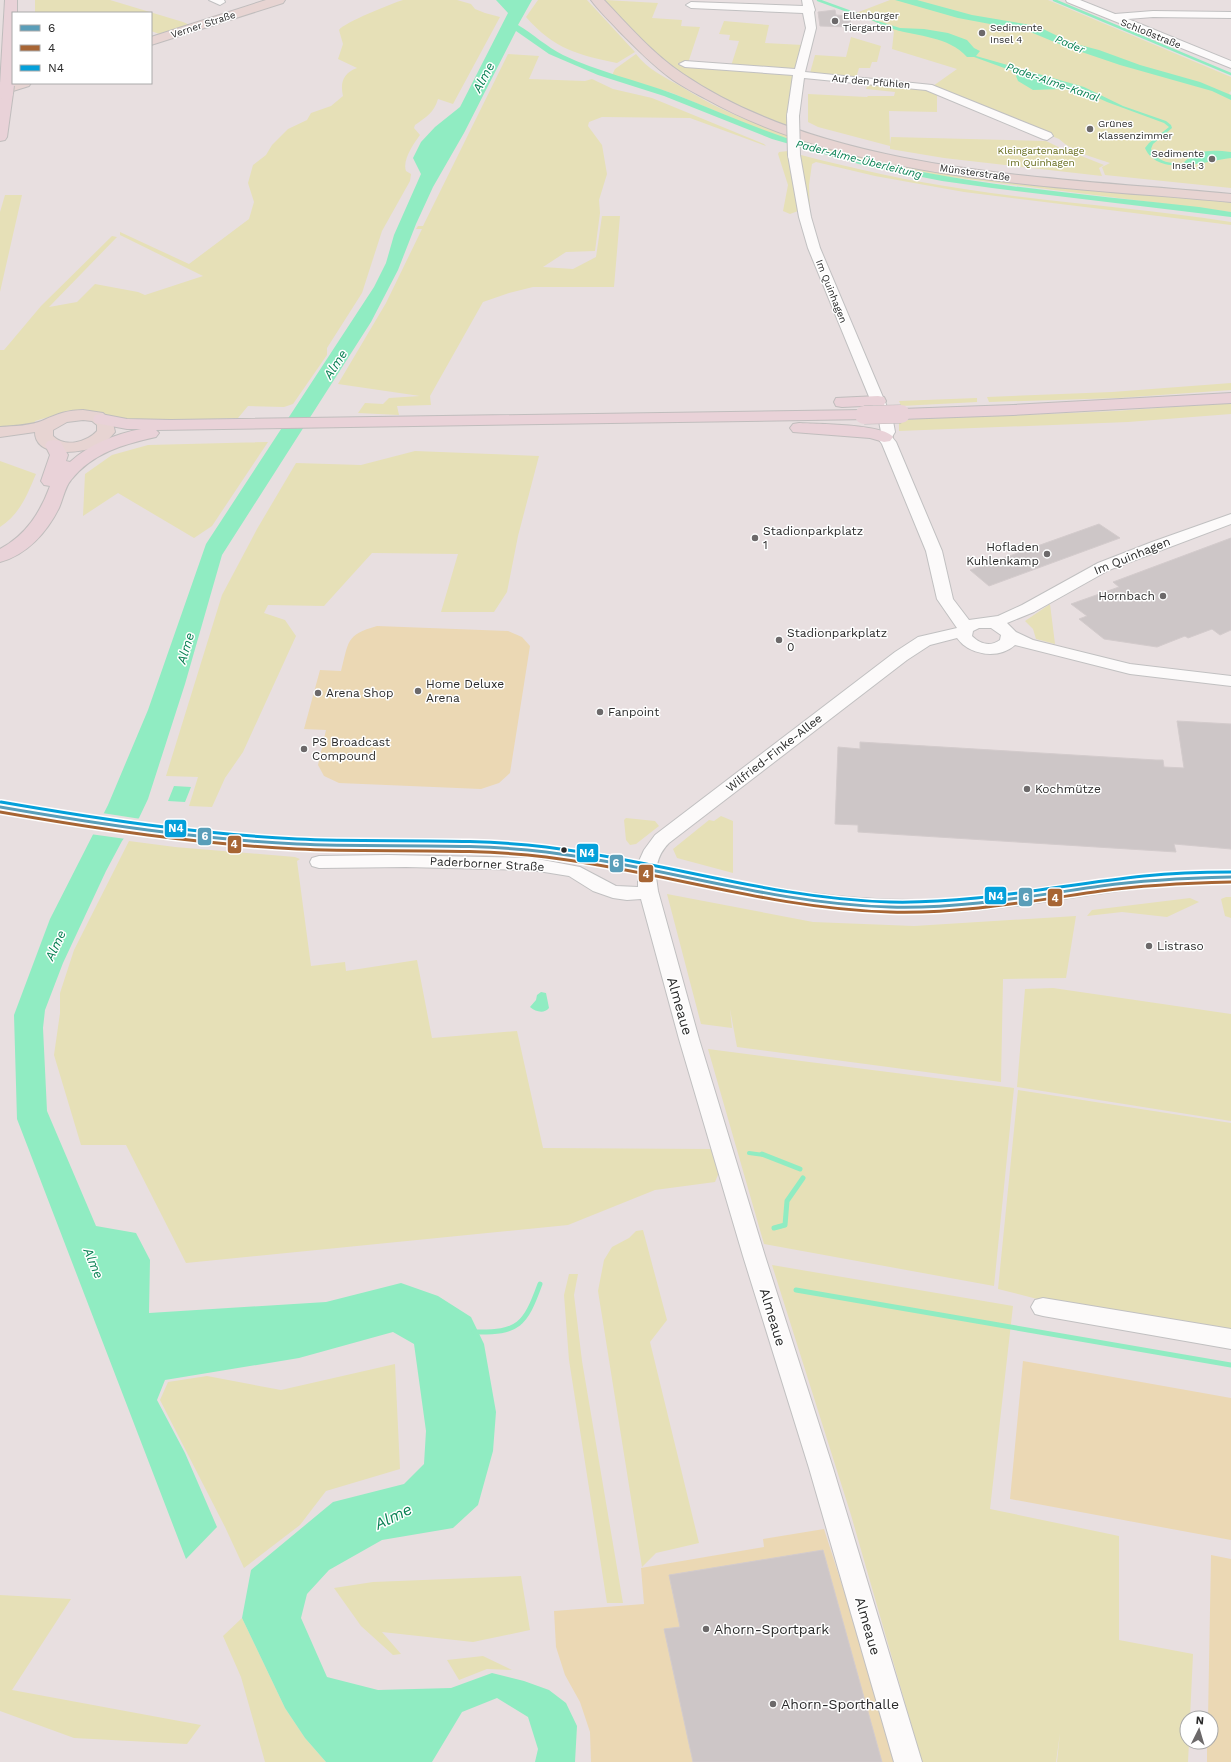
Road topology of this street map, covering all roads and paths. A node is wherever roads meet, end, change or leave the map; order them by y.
1 (11, 0) edge
2 (279, 0) edge
3 (597, 0) edge
4 (1071, 0) edge
5 (1162, 2) dead end
6 (691, 5) dead end
7 (808, 5) edge
8 (1189, 14) junction
9 (1231, 16) edge
10 (1114, 17) junction
11 (152, 41) edge
12 (685, 64) dead end
13 (1231, 66) edge
14 (798, 73) junction
15 (21, 84) edge
16 (4, 89) edge
17 (1047, 136) dead end
18 (0, 137) edge
19 (1231, 198) edge
20 (1231, 398) edge
21 (878, 401) junction
22 (662, 418) junction
23 (101, 419) junction
24 (49, 424) junction
25 (205, 424) junction
26 (171, 425) junction
27 (0, 432) edge
28 (0, 437) edge
29 (884, 437) junction
30 (94, 441) junction
31 (50, 443) junction
32 (62, 479) junction
33 (1231, 519) edge
34 (0, 542) edge
35 (0, 556) edge
36 (939, 567) junction
37 (1038, 604) junction
38 (987, 622) junction
39 (966, 634) junction
40 (1006, 638) junction
41 (1231, 681) edge
42 (0, 807) edge
43 (319, 862) dead end
44 (647, 869) junction
45 (1231, 877) edge
46 (648, 891) junction
47 (1043, 1306) dead end
48 (1231, 1339) edge
49 (908, 1762) edge

1 - 16 highway
2 - 11 main road, Verner Straße
3 - 19 main road, Münsterstraße
4 - 10 street, Schloßstraße
5 - 8 street
6 - 7 street
7 - 14 street, Im Quinhagen
8 - 9 street
8 - 10 street
10 - 13 street, Schloßstraße
12 - 14 street, Auf den Pfühlen
14 - 17 street, Auf den Pfühlen
14 - 21 street, Im Quinhagen, bridge
15 - 16 main road
16 - 18 highway
20 - 22 highway, bridge
21 - 22 highway
21 - 29 street, Im Quinhagen
22 - 25 highway
22 - 29 highway
23 - 24 main road
23 - 26 highway
23 - 30 main road
24 - 27 main road
24 - 31 main road
25 - 26 highway
25 - 32 highway
26 - 30 highway
28 - 31 main road
29 - 36 street, Im Quinhagen
30 - 31 main road
30 - 32 highway
31 - 34 highway
32 - 35 highway
33 - 37 street, Im Quinhagen
36 - 38 street, Im Quinhagen
36 - 39 street, Im Quinhagen
37 - 38 street, Im Quinhagen
37 - 40 street, Im Quinhagen
38 - 39 street
38 - 40 street
39 - 40 street
39 - 44 street, Wilfried-Finke-Allee
40 - 41 street
42 - 44 street, Paderborner Straße
43 - 46 street, Paderborner Straße
44 - 45 street, Paderborner Straße
44 - 46 street, Almeaue
46 - 49 street, Almeaue
47 - 48 street

